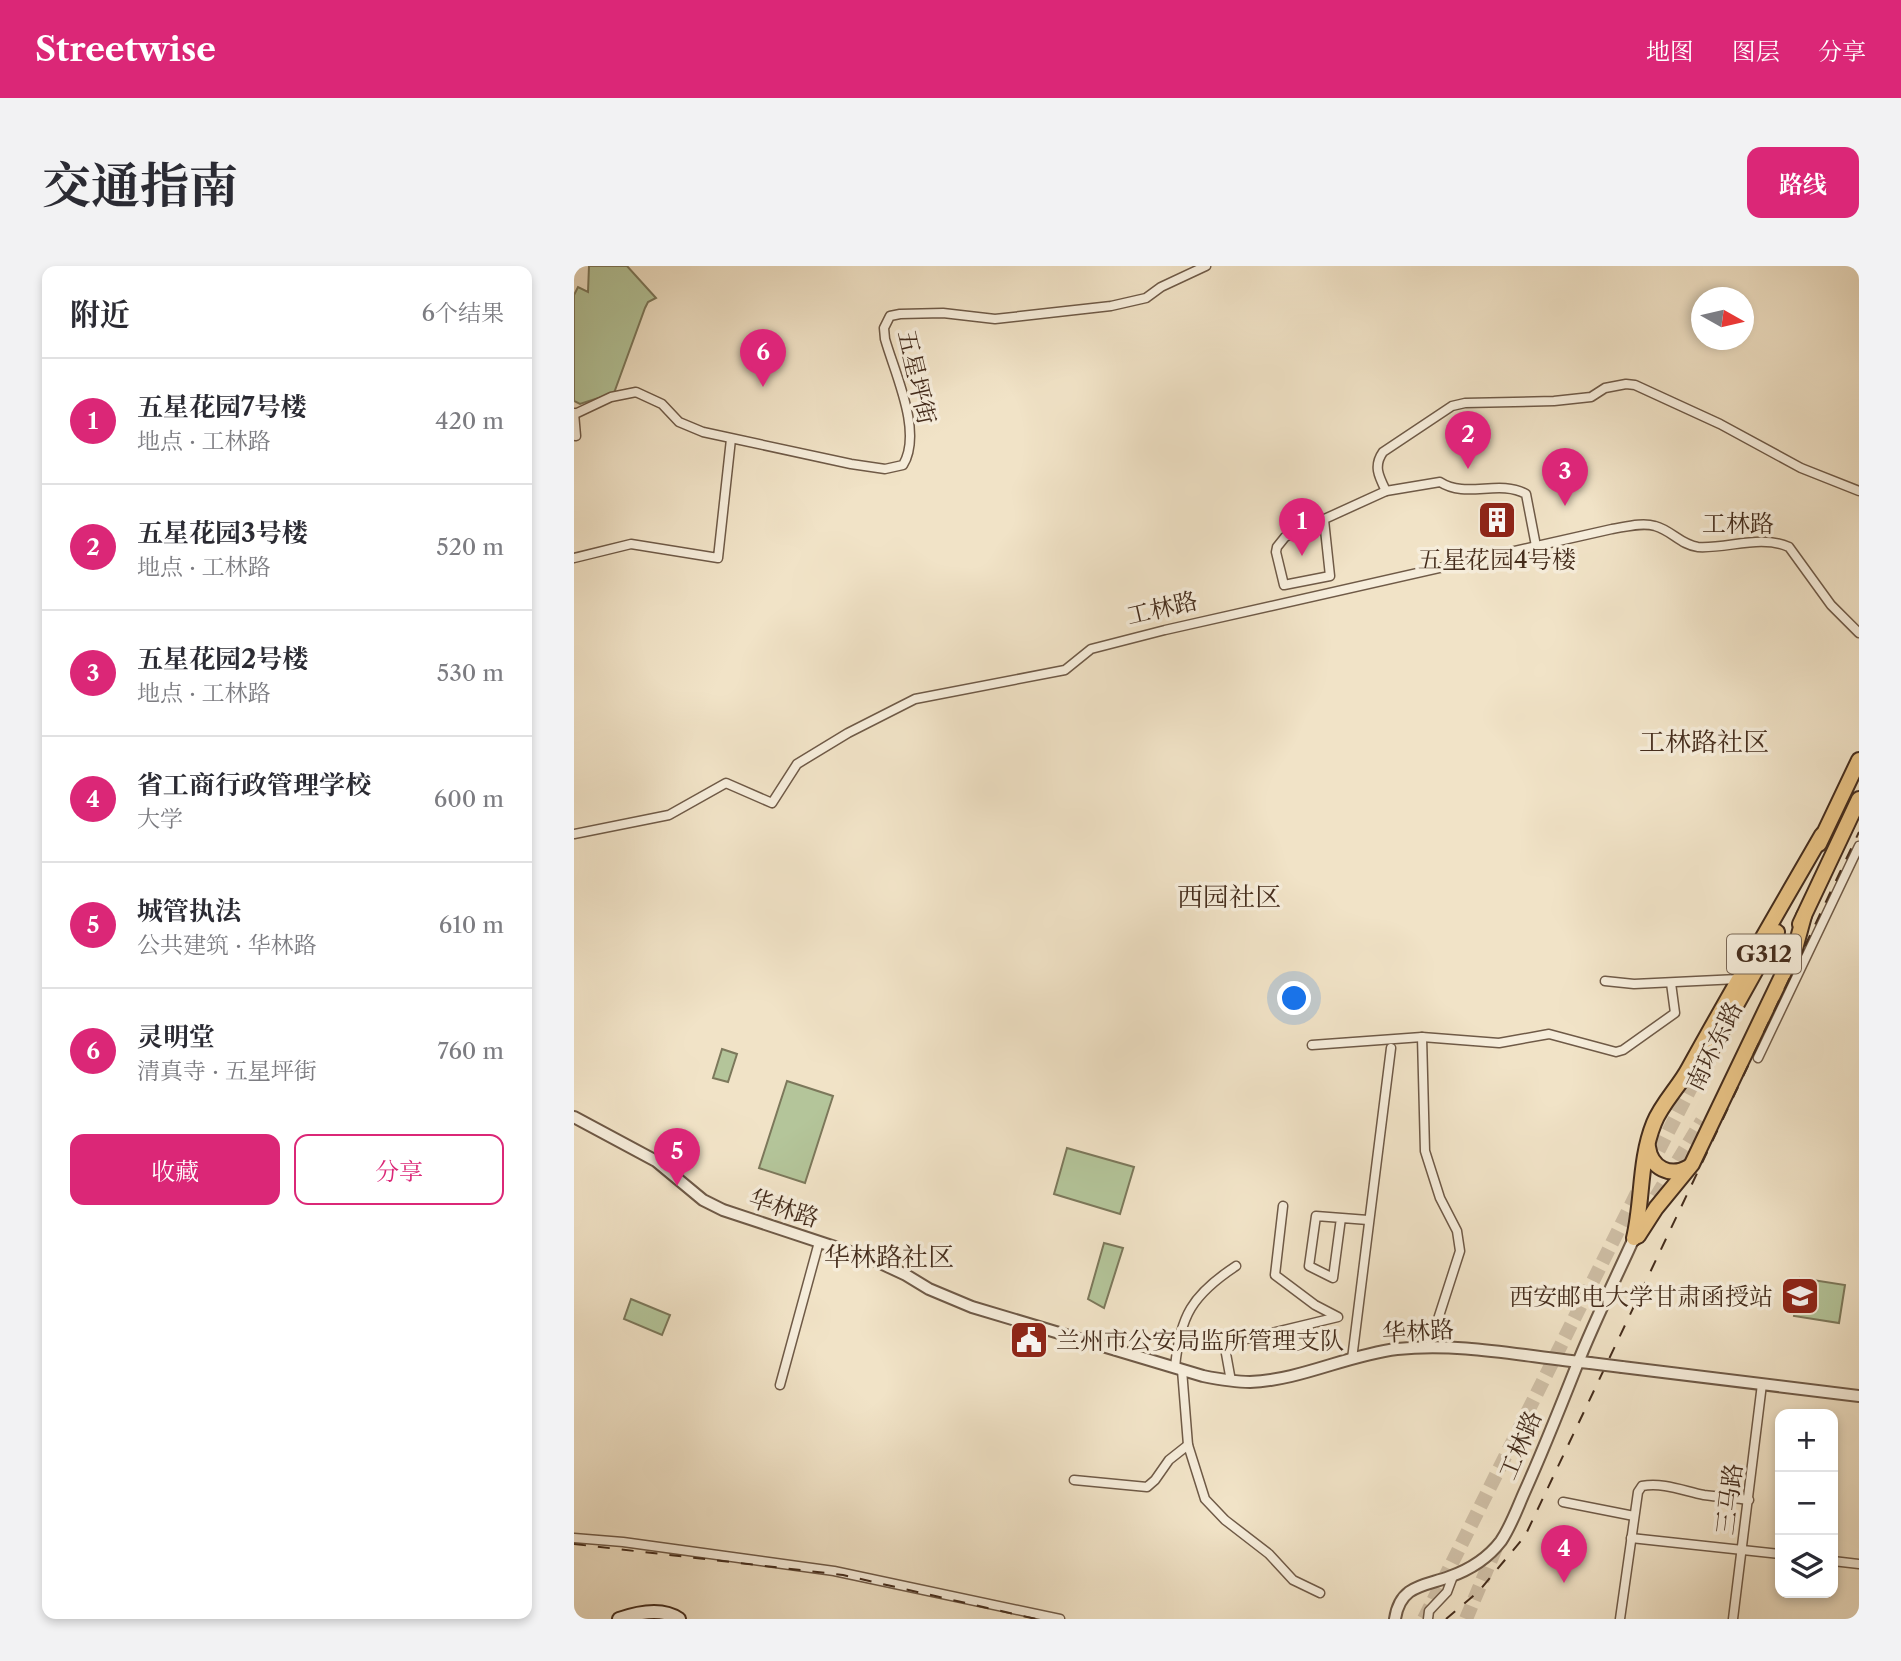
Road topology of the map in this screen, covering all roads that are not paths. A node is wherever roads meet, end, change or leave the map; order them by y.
1 (1206, 266) edge
2 (575, 414) edge
3 (576, 436) dead end
4 (731, 439) junction
5 (1386, 491) junction
6 (1859, 491) edge
7 (1324, 520) junction
8 (1536, 546) junction
9 (574, 558) edge
10 (1859, 633) edge
11 (1859, 760) edge
12 (1859, 799) edge
13 (574, 834) edge
14 (1822, 835) junction
15 (1859, 846) edge
16 (1804, 916) junction
17 (1738, 979) junction
18 (1605, 981) dead end
19 (1671, 983) junction
20 (1768, 1021) junction
21 (1422, 1037) junction
22 (1312, 1045) dead end
23 (1391, 1048) dead end
24 (1758, 1058) dead end
25 (1700, 1070) tunnel mouth
26 (574, 1117) edge
27 (1702, 1121) tunnel mouth
28 (1648, 1142) junction
29 (1692, 1164) junction
30 (1283, 1206) dead end
31 (1341, 1218) junction
32 (1368, 1220) junction
33 (1634, 1238) junction
34 (819, 1242) junction
35 (1236, 1266) dead end
36 (1429, 1347) junction
37 (1352, 1359) junction
38 (1578, 1362) junction
39 (1178, 1368) junction
40 (1231, 1381) junction
41 (1762, 1384) junction
42 (780, 1385) dead end
43 (1859, 1396) edge
44 (1188, 1445) junction
45 (1074, 1480) dead end
46 (1749, 1500) junction
47 (1563, 1502) dead end
48 (1634, 1516) junction
49 (574, 1538) edge
50 (1631, 1538) junction
51 (1742, 1549) junction
52 (1775, 1553) edge
53 (1838, 1561) edge
54 (1859, 1564) edge
55 (1452, 1576) junction
56 (1320, 1593) dead end
57 (619, 1619) edge
58 (678, 1619) edge
59 (1060, 1619) edge
60 (1395, 1619) edge
61 (1428, 1619) edge
62 (1620, 1619) edge
63 (1733, 1619) edge

1 - 4 street, 五星坪街
2 - 3 street
2 - 4 street, 五星坪街
4 - 9 street
5 - 6 street
5 - 7 street
5 - 8 street
7 - 7 street
8 - 10 street, 工林路
8 - 13 street, 工林路
11 - 14 highway, G312
12 - 16 highway, G312
14 - 17 highway
14 - 25 highway, 南环东路 / G312
15 - 20 street
16 - 20 highway
16 - 27 highway, 南环东路 / G312
17 - 19 street
17 - 28 highway
18 - 19 street
19 - 21 street
20 - 24 street
20 - 29 highway
21 - 22 street
21 - 36 street
23 - 32 street
26 - 34 street, 华林路
28 - 29 highway
28 - 33 highway
29 - 33 highway
30 - 40 street
31 - 31 street
31 - 32 street
32 - 37 street
33 - 38 street, 工林路
34 - 39 street, 华林路
34 - 42 street
35 - 39 street
36 - 37 street, 华林路
36 - 38 street, 华林路
37 - 40 street, 华林路
38 - 41 street, 华林路, bridge
38 - 55 street, 工林路
39 - 40 street, 华林路
39 - 44 street
41 - 43 street, 华林路
41 - 46 street, 三马路
44 - 45 street
44 - 56 street
46 - 48 street
46 - 51 street, 三马路
47 - 48 street
48 - 50 street
49 - 59 street
50 - 51 street
50 - 62 street
51 - 52 street
51 - 63 street, 三马路
53 - 54 street
55 - 60 street, 工林路
55 - 61 street
57 - 58 main road

